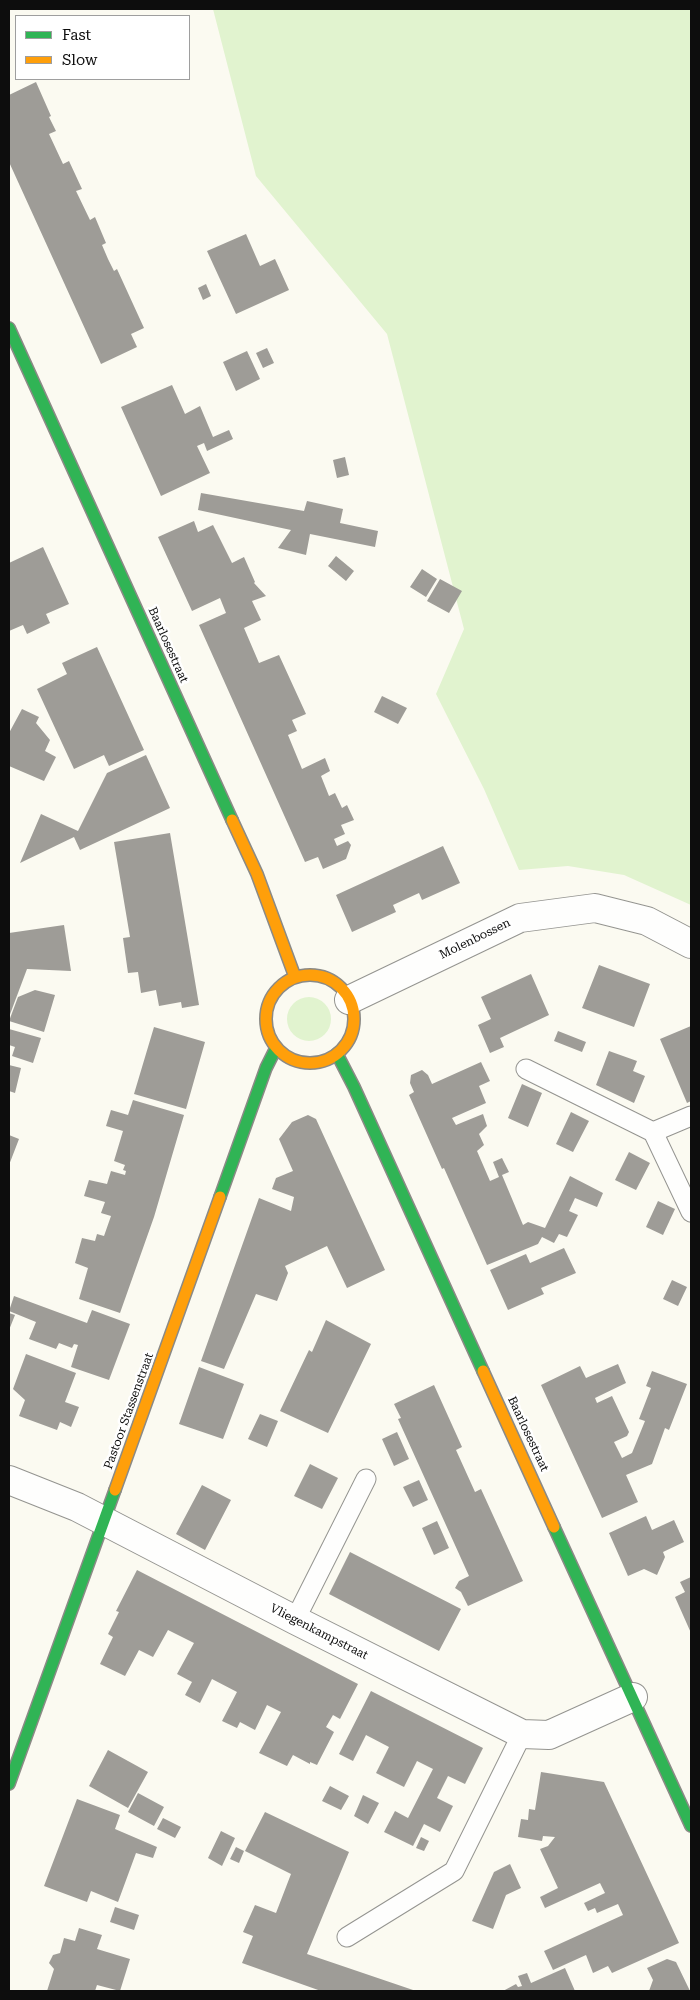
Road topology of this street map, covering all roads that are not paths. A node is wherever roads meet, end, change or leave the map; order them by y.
1 (9, 328) edge
2 (691, 944) edge
3 (295, 977) junction
4 (350, 1000) junction
5 (276, 1048) junction
6 (337, 1054) junction
7 (526, 1069) dead end
8 (691, 1116) edge
9 (653, 1132) junction
10 (691, 1212) edge
11 (366, 1478) dead end
12 (9, 1480) edge
13 (104, 1522) junction
14 (295, 1620) junction
15 (633, 1697) junction
16 (522, 1734) junction
17 (9, 1784) edge
18 (691, 1826) edge
19 (347, 1937) dead end

1 - 3 street, Baarlosestraat
2 - 4 street, Molenbossen
3 - 4 street
3 - 5 street
4 - 6 street
5 - 6 street
5 - 13 street, Pastoor Stassenstraat
6 - 15 street, Baarlosestraat
7 - 9 lane
8 - 9 lane
9 - 10 lane
11 - 14 lane
12 - 13 street, Vliegenkampstraat
13 - 14 street, Vliegenkampstraat
13 - 17 street, Pastoor Stassenstraat
14 - 16 street, Vliegenkampstraat
15 - 16 street, Vliegenkampstraat
15 - 18 street, Baarlosestraat
16 - 19 lane

